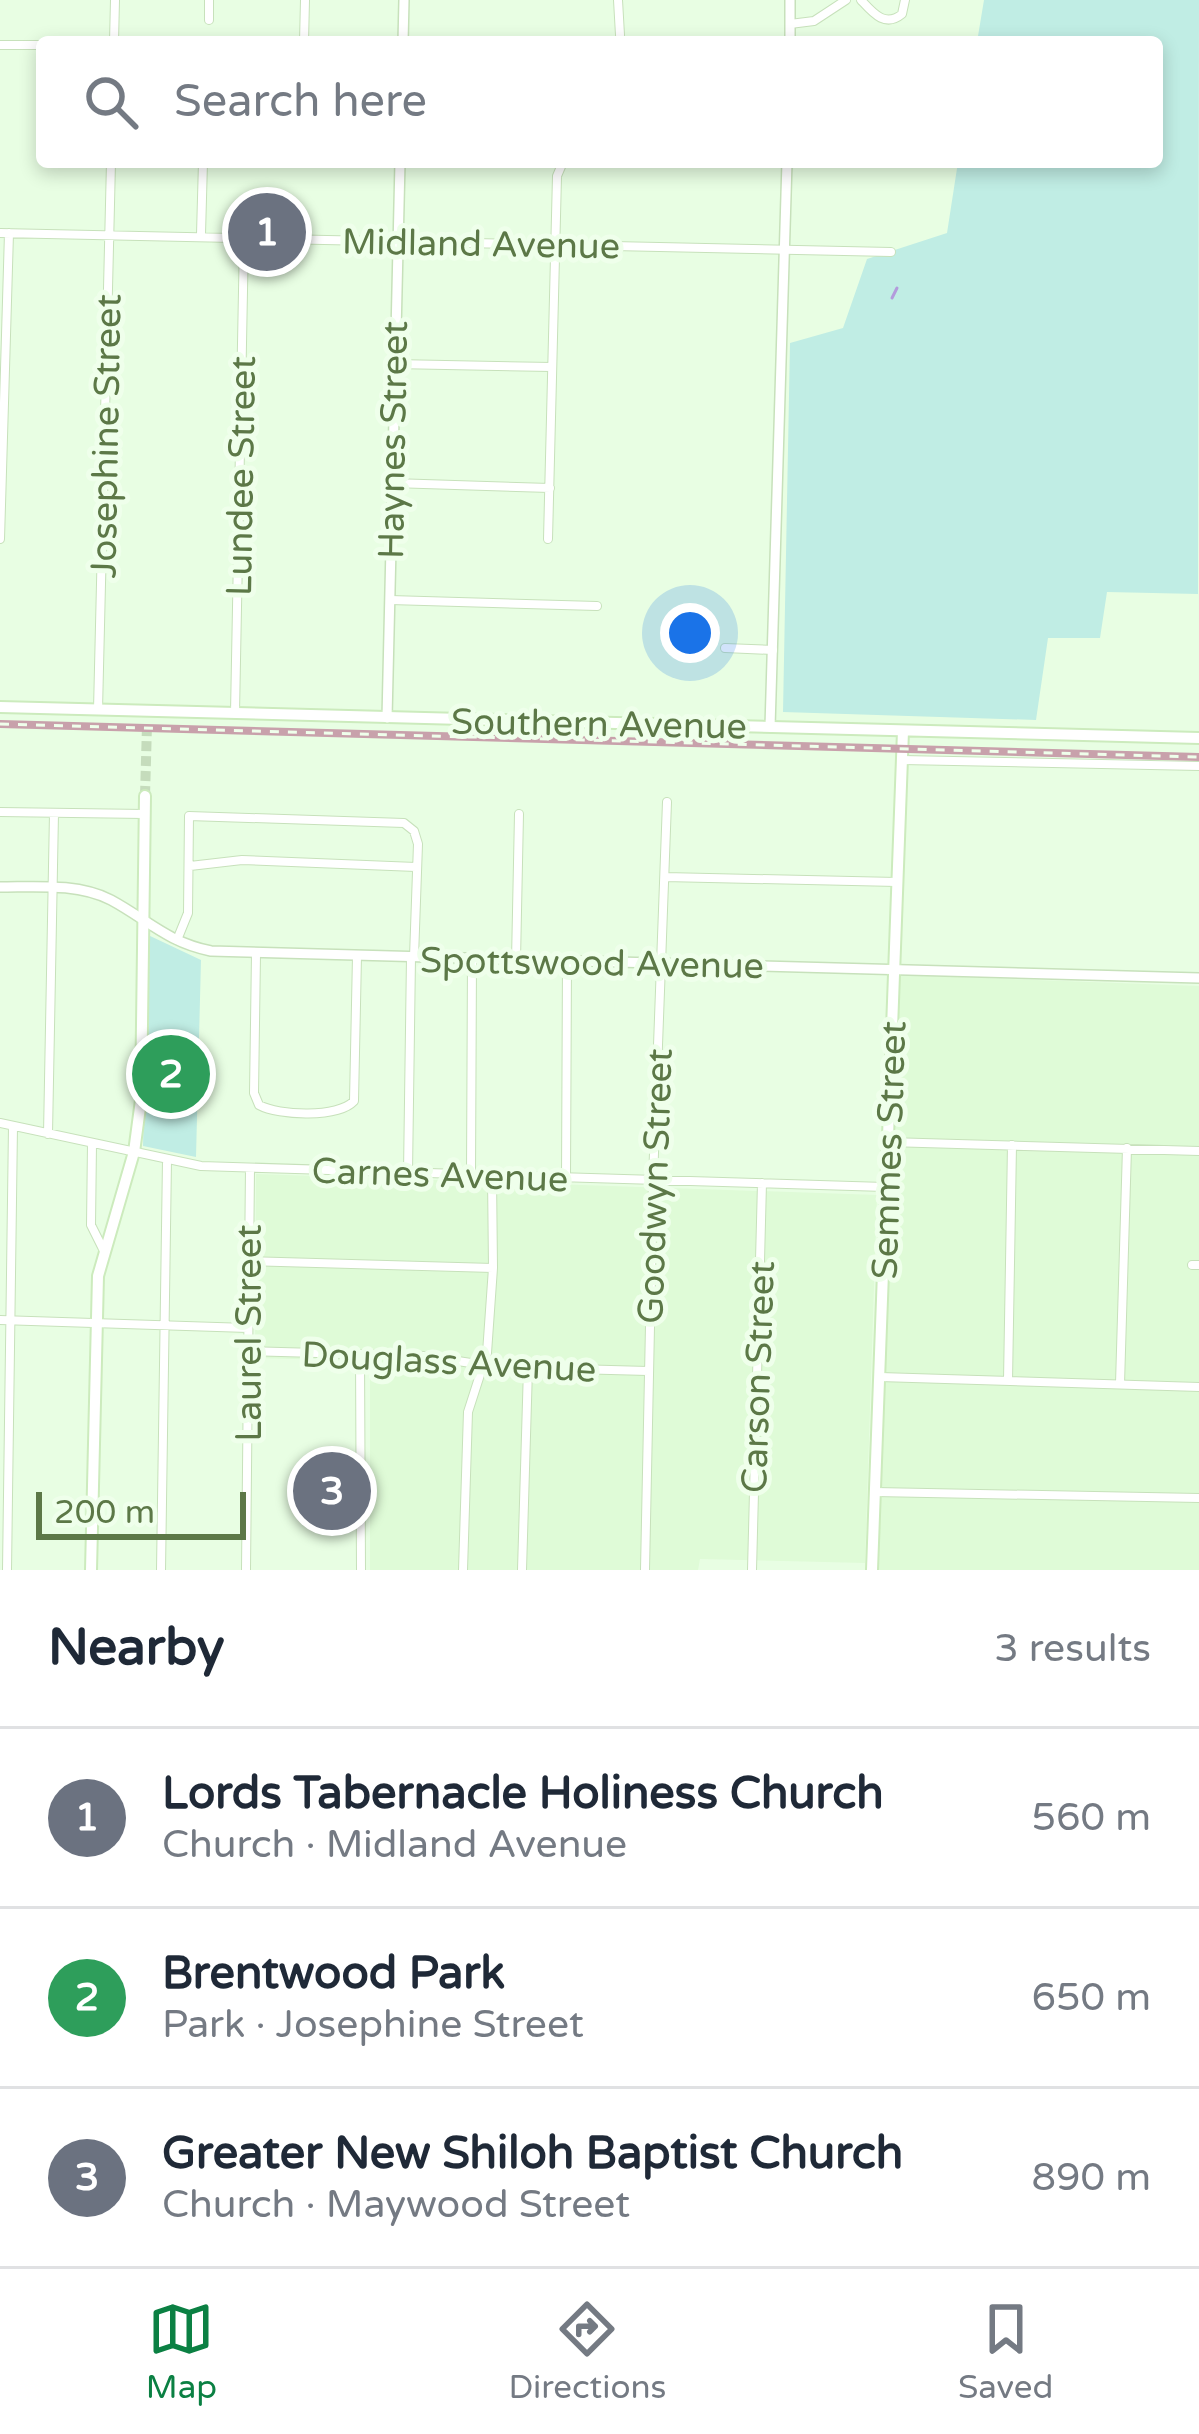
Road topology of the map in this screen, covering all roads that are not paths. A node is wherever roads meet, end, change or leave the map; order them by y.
1 (115, 0) edge
2 (209, 0) edge
3 (305, 0) edge
4 (404, 0) edge
5 (618, 0) edge
6 (790, 0) edge
7 (846, 0) edge
8 (861, 0) edge
9 (905, 0) edge
10 (209, 20) dead end
11 (790, 24) junction
12 (620, 34) dead end
13 (114, 36) edge
14 (304, 36) edge
15 (403, 36) edge
16 (790, 36) edge
17 (0, 45) edge
18 (36, 45) edge
19 (111, 168) edge
20 (202, 168) edge
21 (400, 168) edge
22 (560, 168) edge
23 (787, 168) edge
24 (5, 233) edge
25 (110, 233) junction
26 (201, 234) junction
27 (244, 238) junction
28 (398, 241) junction
29 (555, 244) junction
30 (785, 250) junction
31 (891, 252) dead end
32 (394, 364) junction
33 (552, 367) junction
34 (391, 483) junction
35 (550, 488) junction
36 (0, 538) edge
37 (548, 539) dead end
38 (388, 600) junction
39 (597, 606) dead end
40 (725, 648) dead end
41 (773, 650) junction
42 (0, 706) edge
43 (98, 710) junction
44 (236, 713) junction
45 (387, 718) junction
46 (770, 727) junction
47 (903, 730) junction
48 (1199, 738) edge
49 (902, 760) junction
50 (1199, 766) edge
51 (145, 796) tunnel mouth
52 (667, 802) dead end
53 (0, 812) edge
54 (54, 813) junction
55 (145, 814) junction
56 (519, 814) dead end
57 (190, 866) junction
58 (416, 867) junction
59 (665, 877) junction
60 (897, 882) junction
61 (0, 887) edge
62 (55, 888) junction
63 (143, 921) junction
64 (176, 942) junction
65 (256, 954) junction
66 (357, 956) junction
67 (412, 957) junction
68 (472, 959) junction
69 (515, 960) junction
70 (567, 962) junction
71 (663, 964) junction
72 (894, 969) junction
73 (1199, 979) edge
74 (0, 1124) edge
75 (13, 1126) junction
76 (48, 1134) junction
77 (888, 1142) junction
78 (92, 1144) junction
79 (1012, 1145) junction
80 (1127, 1148) junction
81 (1199, 1150) edge
82 (134, 1152) junction
83 (167, 1160) junction
84 (250, 1168) junction
85 (408, 1173) junction
86 (471, 1176) junction
87 (492, 1176) junction
88 (566, 1179) junction
89 (653, 1180) junction
90 (762, 1184) junction
91 (885, 1187) junction
92 (104, 1251) junction
93 (249, 1261) junction
94 (494, 1268) junction
95 (5, 1320) edge
96 (96, 1323) junction
97 (162, 1324) junction
98 (248, 1328) junction
99 (249, 1351) junction
100 (360, 1354) junction
101 (484, 1366) junction
102 (528, 1368) junction
103 (648, 1371) junction
104 (880, 1377) junction
105 (1008, 1381) junction
106 (1120, 1384) junction
107 (1199, 1387) edge
108 (874, 1492) junction
109 (1199, 1498) edge
110 (7, 1570) edge
111 (91, 1570) edge
112 (161, 1570) edge
113 (246, 1570) edge
114 (361, 1570) edge
115 (463, 1570) edge
116 (522, 1570) edge
117 (645, 1570) edge
118 (752, 1570) edge
119 (872, 1570) edge

1 - 13 street
2 - 10 street
3 - 14 street
4 - 15 street
5 - 12 street
6 - 11 street
7 - 11 street
8 - 9 street
11 - 16 street
17 - 18 street
19 - 25 street, Josephine Street
20 - 26 street
21 - 28 street, Haynes Street
22 - 29 street
23 - 30 street
24 - 25 street, Midland Avenue
24 - 36 street
25 - 26 street, Midland Avenue
25 - 43 street, Josephine Street
26 - 27 street, Midland Avenue
27 - 28 street, Midland Avenue
27 - 44 street, Lundee Street
28 - 29 street, Midland Avenue
28 - 32 street, Haynes Street
29 - 30 street, Midland Avenue
29 - 33 street
30 - 31 street, Midland Avenue
30 - 41 street
32 - 33 street
32 - 34 street, Haynes Street
33 - 35 street
34 - 35 street
34 - 38 street, Haynes Street
35 - 37 street
38 - 39 street
38 - 45 street, Haynes Street
40 - 41 street
41 - 46 street
42 - 43 main road, Southern Avenue
43 - 44 main road, Southern Avenue
44 - 45 main road, Southern Avenue
45 - 46 main road, Southern Avenue
46 - 47 main road, Southern Avenue
47 - 48 main road, Southern Avenue
47 - 49 main road, Semmes Street
49 - 50 street
49 - 60 main road, Semmes Street
51 - 55 main road
52 - 59 street, Goodwyn Street
53 - 54 street
54 - 55 street
54 - 62 street
55 - 63 main road
56 - 69 street
57 - 58 street
57 - 58 street
57 - 64 street
58 - 67 street
59 - 60 street
59 - 71 street, Goodwyn Street
60 - 72 main road, Semmes Street
61 - 62 street, Spottswood Avenue
62 - 63 street, Spottswood Avenue
62 - 76 street
63 - 64 street, Spottswood Avenue
63 - 82 main road
64 - 65 street, Spottswood Avenue
65 - 66 street, Spottswood Avenue
65 - 66 street
66 - 67 street, Spottswood Avenue
67 - 68 street, Spottswood Avenue
67 - 85 street
68 - 69 street, Spottswood Avenue
68 - 86 street
69 - 70 street, Spottswood Avenue
70 - 71 street, Spottswood Avenue
70 - 88 street
71 - 72 street, Spottswood Avenue
71 - 89 street, Goodwyn Street
72 - 73 street, Spottswood Avenue
72 - 77 main road, Semmes Street
74 - 75 street, Carnes Avenue
75 - 76 street, Carnes Avenue
75 - 95 street
76 - 78 street, Carnes Avenue
77 - 79 street
77 - 91 main road, Semmes Street
78 - 82 street, Carnes Avenue
78 - 92 street
79 - 80 street
79 - 105 street
80 - 81 street
80 - 106 street
82 - 83 street, Carnes Avenue
82 - 92 main road
83 - 84 street, Carnes Avenue
83 - 97 street
84 - 85 street, Carnes Avenue
84 - 93 street, Laurel Street
85 - 86 street, Carnes Avenue
86 - 87 street, Carnes Avenue
87 - 88 street, Carnes Avenue
87 - 94 street
88 - 89 street, Carnes Avenue
89 - 90 street, Carnes Avenue
89 - 103 street, Goodwyn Street
90 - 91 street, Carnes Avenue
90 - 118 street, Carson Street
91 - 104 main road, Semmes Street
92 - 96 main road
93 - 94 street
93 - 98 street, Laurel Street
94 - 101 street
95 - 96 street
95 - 110 street
96 - 97 street
96 - 111 main road
97 - 98 street
97 - 112 street
98 - 99 street, Laurel Street
99 - 100 street, Douglass Avenue
99 - 113 street, Laurel Street
100 - 101 street, Douglass Avenue
100 - 114 street
101 - 102 street, Douglass Avenue
101 - 115 street
102 - 103 street, Douglass Avenue
102 - 116 street
103 - 117 street, Goodwyn Street
104 - 105 street
104 - 108 main road, Semmes Street
105 - 106 street
106 - 107 street
108 - 109 street
108 - 119 main road, Semmes Street

